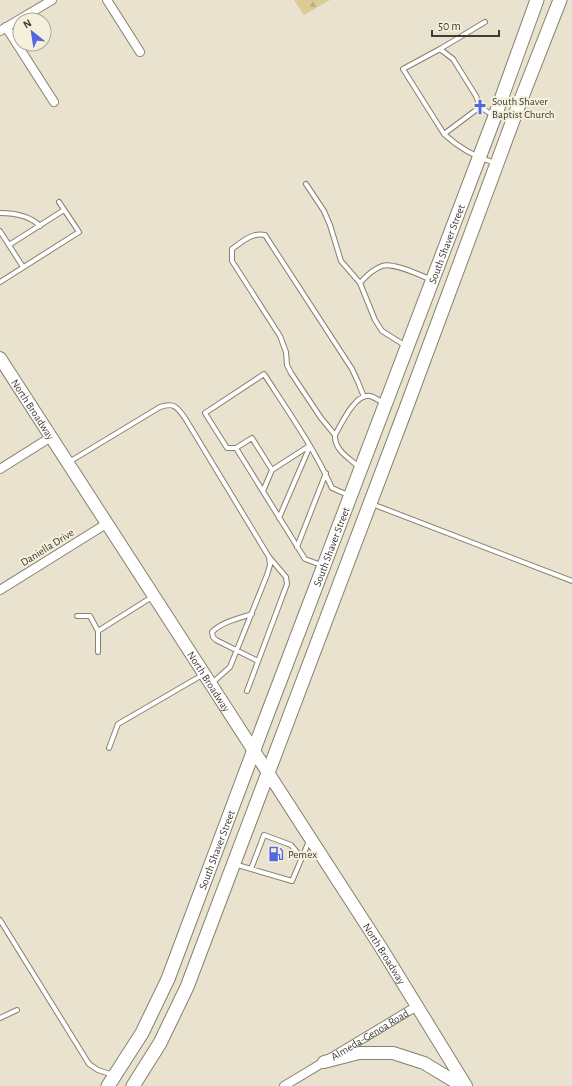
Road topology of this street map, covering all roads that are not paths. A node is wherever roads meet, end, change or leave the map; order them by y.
1 (52, 0) edge
2 (107, 0) edge
3 (537, 0) edge
4 (560, 0) edge
5 (485, 22) dead end
6 (3, 29) edge
7 (440, 49) junction
8 (140, 52) dead end
9 (54, 102) dead end
10 (480, 107) junction
11 (495, 116) junction
12 (444, 134) junction
13 (479, 158) junction
14 (497, 164) junction
15 (306, 184) dead end
16 (59, 202) dead end
17 (64, 210) junction
18 (0, 213) edge
19 (40, 226) junction
20 (0, 230) edge
21 (9, 245) junction
22 (23, 267) junction
23 (1, 280) edge
24 (433, 280) junction
25 (360, 283) junction
26 (450, 288) junction
27 (407, 347) junction
28 (0, 358) edge
29 (364, 397) junction
30 (386, 403) junction
31 (405, 411) junction
32 (335, 435) junction
33 (51, 437) junction
34 (310, 446) junction
35 (236, 448) junction
36 (68, 463) junction
37 (0, 469) edge
38 (361, 469) junction
39 (272, 470) junction
40 (326, 473) junction
41 (263, 491) junction
42 (350, 496) junction
43 (370, 503) junction
44 (279, 518) junction
45 (106, 524) junction
46 (297, 547) junction
47 (269, 557) junction
48 (324, 566) junction
49 (572, 580) edge
50 (0, 590) edge
51 (154, 596) junction
52 (252, 614) junction
53 (77, 616) dead end
54 (98, 631) junction
55 (237, 650) junction
56 (98, 652) dead end
57 (258, 660) junction
58 (204, 674) junction
59 (211, 685) junction
60 (247, 691) dead end
61 (110, 748) dead end
62 (253, 752) junction
63 (267, 773) junction
64 (310, 839) junction
65 (302, 858) junction
66 (234, 864) junction
67 (251, 869) junction
68 (0, 920) edge
69 (189, 924) junction
70 (208, 932) junction
71 (417, 1006) junction
72 (17, 1010) dead end
73 (0, 1018) edge
74 (324, 1062) junction
75 (111, 1081) edge
76 (132, 1086) edge
77 (284, 1086) edge
78 (462, 1086) edge
79 (466, 1086) edge

1 - 6 street
2 - 8 street
3 - 11 main road, South Shaver Street
4 - 14 main road, South Shaver Street
5 - 7 lane
6 - 9 street
7 - 10 lane
7 - 12 lane
10 - 11 lane
10 - 12 lane
11 - 13 main road, South Shaver Street
12 - 13 lane
13 - 14 lane
13 - 24 main road, South Shaver Street
14 - 26 main road, South Shaver Street
15 - 25 lane
16 - 17 lane
17 - 19 lane
17 - 22 lane
18 - 19 lane
19 - 21 lane
20 - 21 lane
21 - 22 lane
22 - 23 lane
24 - 25 lane
24 - 26 main road
24 - 27 main road, South Shaver Street
25 - 27 lane
26 - 31 main road, South Shaver Street
27 - 30 main road, South Shaver Street
28 - 33 street, North Broadway
29 - 30 lane
29 - 32 lane
29 - 32 lane
30 - 31 main road
30 - 38 main road, South Shaver Street
31 - 43 main road, South Shaver Street
32 - 38 lane
33 - 36 street, North Broadway
33 - 37 street
34 - 35 lane
34 - 39 lane
34 - 40 lane
34 - 44 lane
35 - 39 lane
35 - 41 lane
36 - 45 street, North Broadway
36 - 47 lane
38 - 42 main road, South Shaver Street
39 - 41 lane
40 - 42 lane
40 - 46 lane
41 - 44 lane
42 - 43 main road
42 - 48 main road, South Shaver Street
43 - 49 lane
43 - 63 main road, South Shaver Street
44 - 46 lane
45 - 50 street, Daniella Drive
45 - 51 street, North Broadway
46 - 48 lane
47 - 52 lane
47 - 57 lane
48 - 62 main road, South Shaver Street
51 - 54 lane
51 - 58 street, North Broadway
52 - 55 lane
52 - 55 lane
53 - 54 lane
54 - 56 lane
55 - 57 lane
55 - 59 lane
57 - 60 lane
58 - 59 street, North Broadway
58 - 61 lane
59 - 62 street, North Broadway
62 - 63 street, North Broadway
62 - 69 main road, South Shaver Street
63 - 64 street, North Broadway
63 - 66 main road, South Shaver Street
64 - 65 lane
64 - 71 street, North Broadway
65 - 67 lane
65 - 67 lane
66 - 67 lane
66 - 70 main road, South Shaver Street
68 - 75 lane
69 - 70 main road
69 - 75 main road, South Shaver Street
70 - 76 main road, South Shaver Street
71 - 74 street, Almeda-Genoa Road
71 - 79 street, Almeda-Genoa Road
72 - 73 lane
74 - 77 street, Almeda-Genoa Road
74 - 78 street
75 - 76 main road

